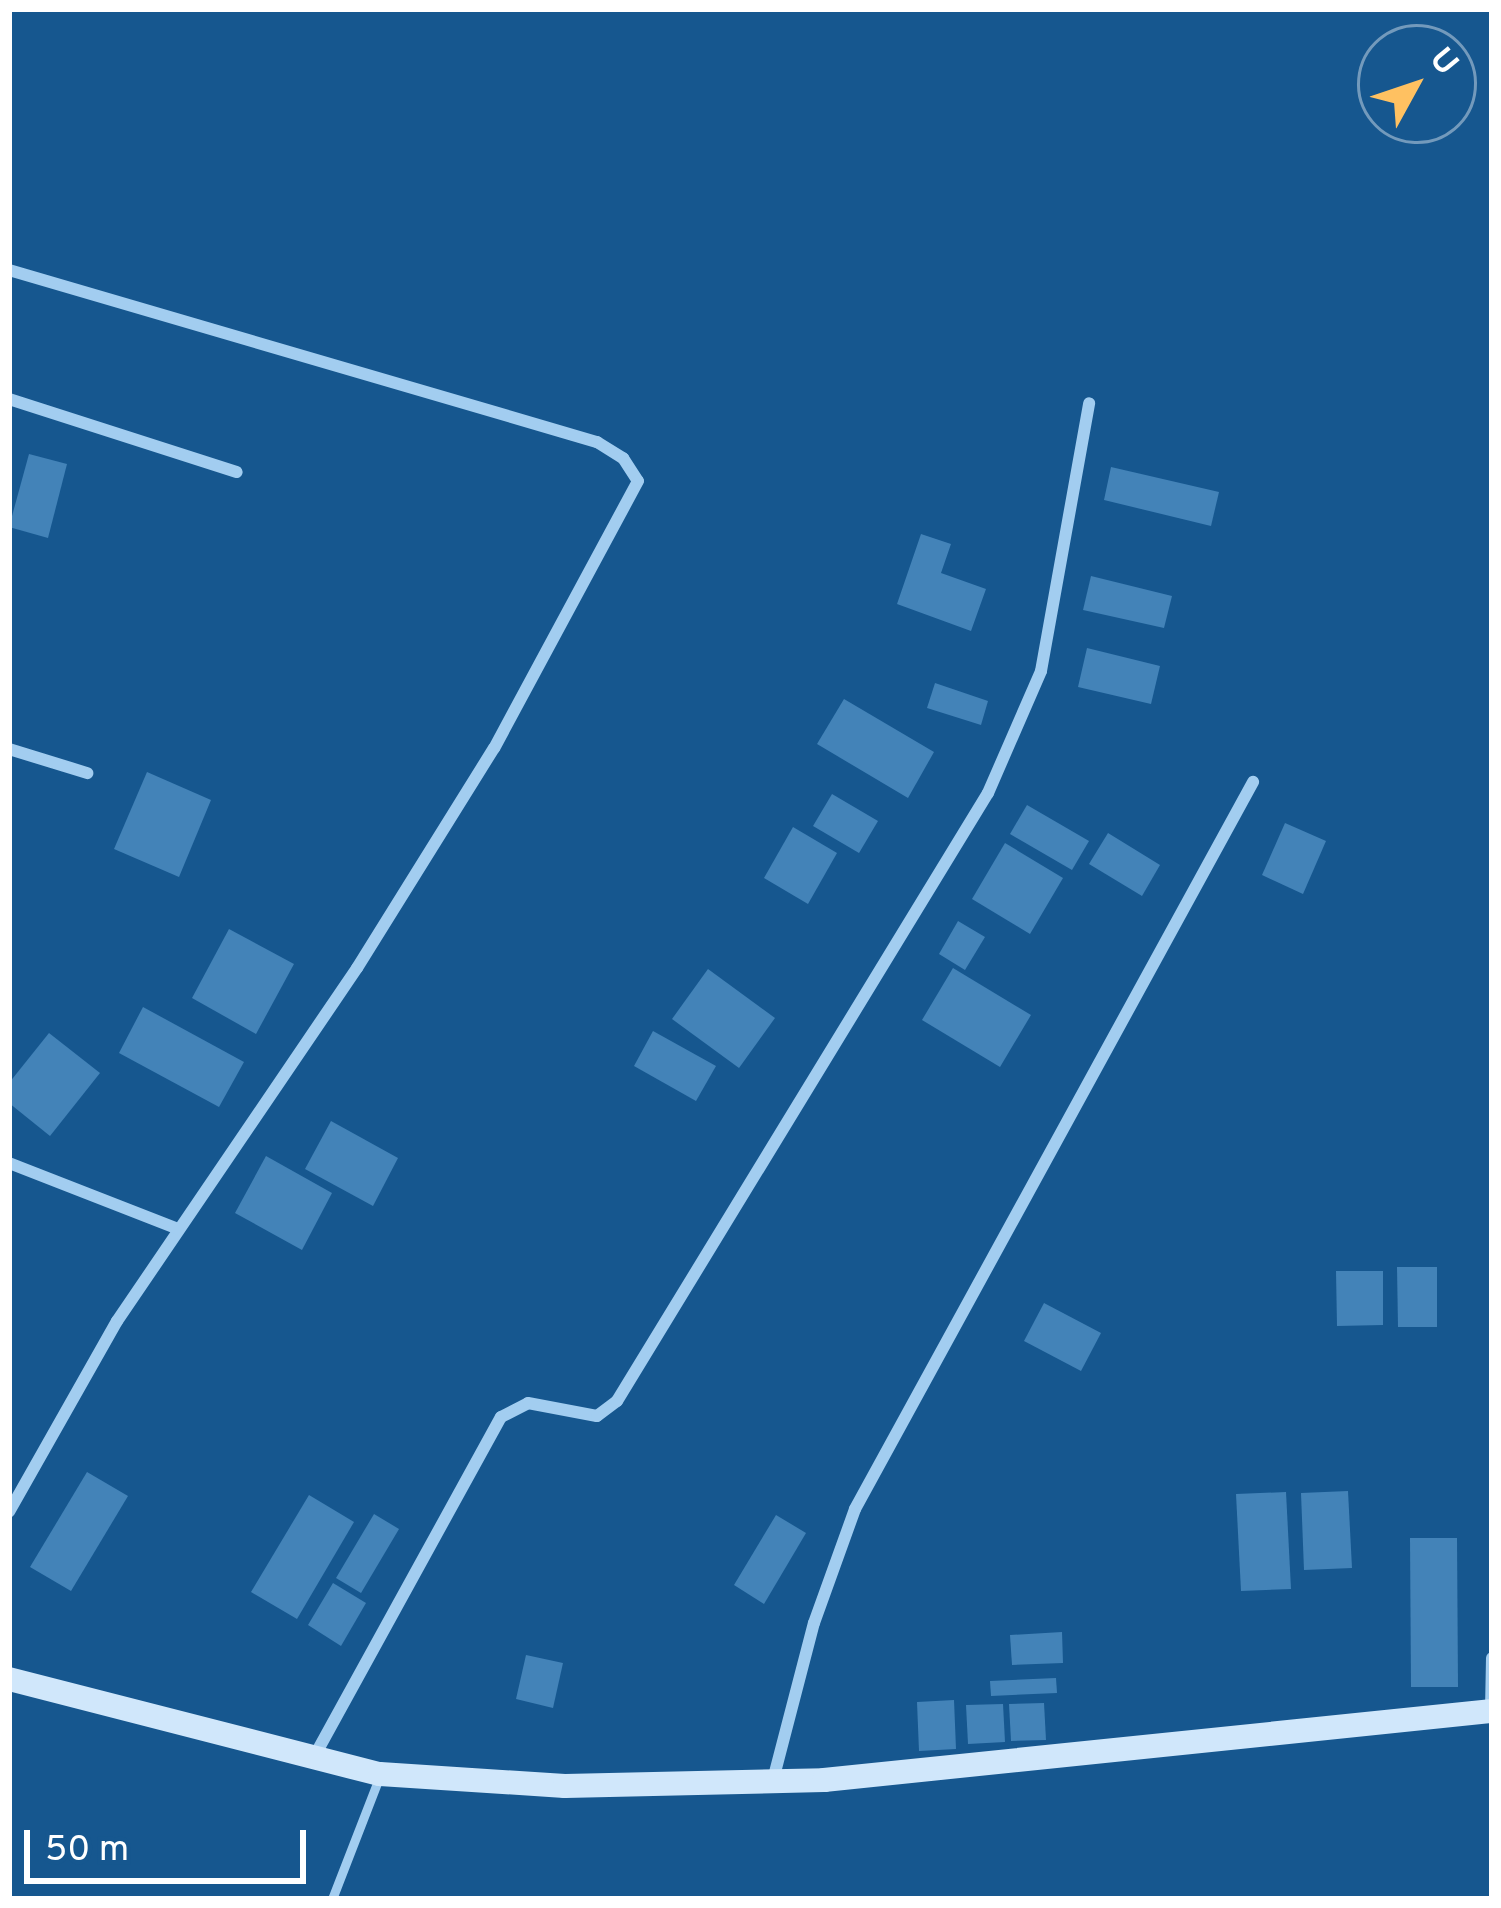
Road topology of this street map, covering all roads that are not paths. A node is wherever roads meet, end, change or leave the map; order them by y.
1 (9, 270) edge
2 (9, 399) edge
3 (1089, 403) dead end
4 (237, 472) dead end
5 (9, 749) edge
6 (88, 773) dead end
7 (1253, 782) dead end
8 (9, 1163) edge
9 (178, 1229) junction
10 (9, 1512) edge
11 (1492, 1658) edge
12 (9, 1679) edge
13 (1492, 1712) edge
14 (313, 1758) junction
15 (380, 1774) junction
16 (773, 1781) junction
17 (332, 1899) edge

1 - 9 street
2 - 4 street
3 - 14 street
5 - 6 street
7 - 16 street
8 - 9 street
9 - 10 street
11 - 13 street
12 - 14 street
13 - 16 street
14 - 15 street
15 - 16 street
15 - 17 lane

